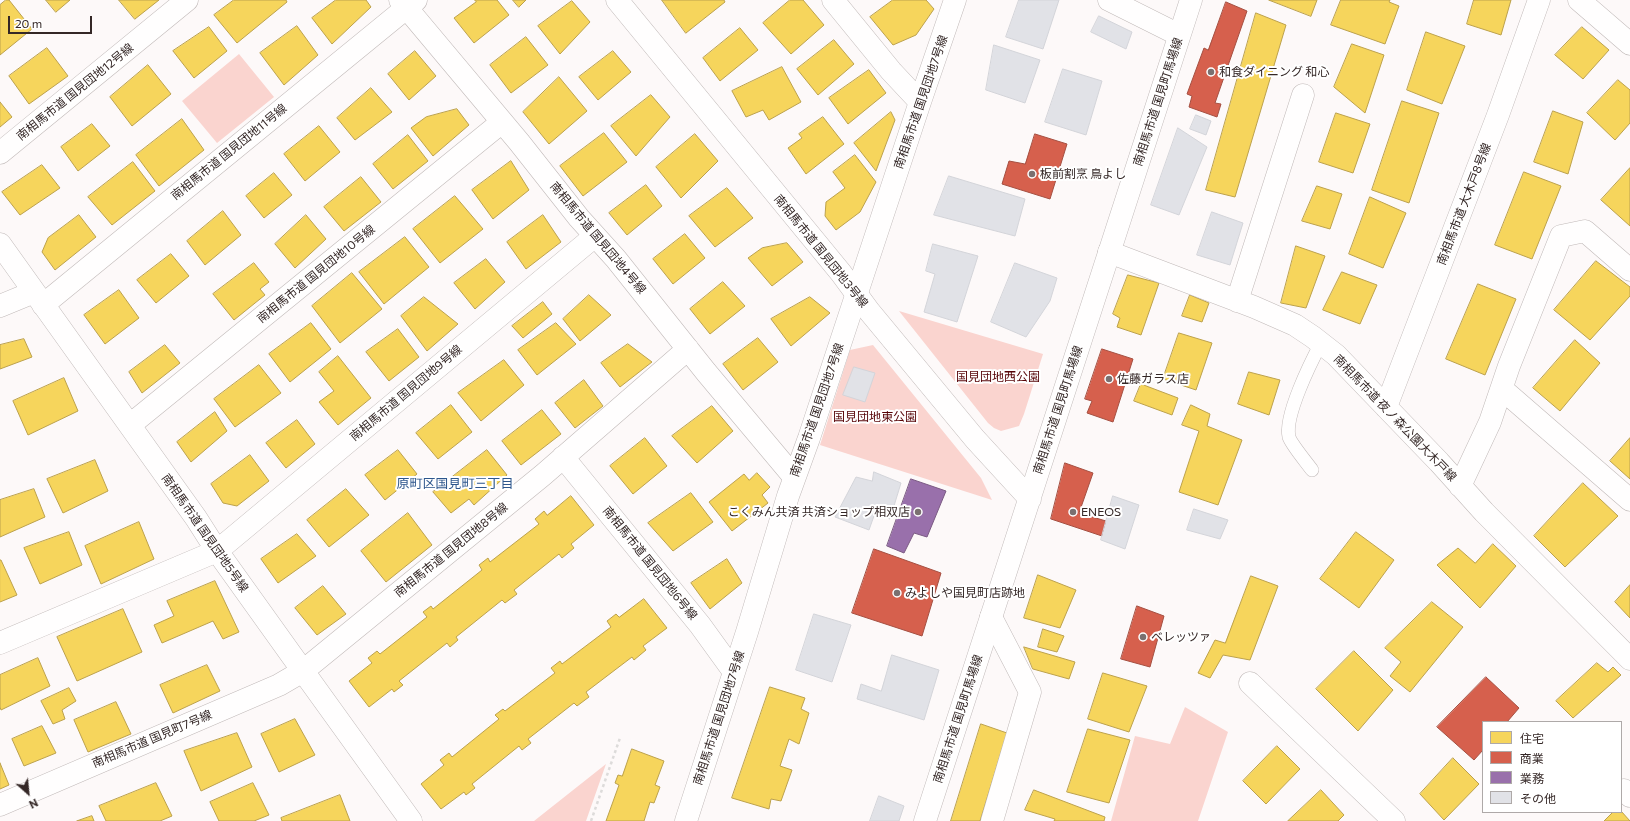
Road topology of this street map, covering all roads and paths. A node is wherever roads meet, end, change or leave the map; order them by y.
1 (187, 0) edge
2 (617, 0) edge
3 (833, 0) edge
4 (955, 0) edge
5 (1109, 0) edge
6 (1191, 0) edge
7 (1539, 0) edge
8 (1579, 0) edge
9 (407, 3) edge
10 (1179, 35) junction
11 (1630, 44) edge
12 (1303, 95) dead end
13 (920, 102) junction
14 (502, 122) junction
15 (0, 153) edge
16 (595, 236) junction
17 (0, 244) edge
18 (1109, 252) junction
19 (1630, 270) edge
20 (856, 295) junction
21 (38, 298) junction
22 (1237, 301) junction
23 (0, 306) edge
24 (1321, 343) junction
25 (688, 349) junction
26 (1502, 389) junction
27 (1386, 406) junction
28 (130, 425) junction
29 (563, 457) junction
30 (1312, 470) dead end
31 (794, 477) junction
32 (1460, 486) junction
33 (1030, 499) junction
34 (1630, 500) edge
35 (217, 550) junction
36 (991, 617) junction
37 (0, 643) edge
38 (1630, 659) edge
39 (303, 671) junction
40 (734, 672) junction
41 (1250, 683) dead end
42 (620, 738) dead end
43 (0, 805) edge
44 (411, 821) edge
45 (591, 821) edge
46 (686, 821) edge
47 (925, 821) edge
48 (992, 821) edge
49 (1394, 821) edge

1 - 15 street, 南相馬市道 国見団地12号線
2 - 20 street, 南相馬市道 国見団地3号線
3 - 13 street
4 - 13 street, 南相馬市道 国見団地7号線
5 - 10 street
6 - 10 street, 南相馬市道 国見町馬場線
7 - 27 street, 南相馬市道 大木戸8号線
8 - 11 street
9 - 14 street, 南相馬市道 国見団地4号線
9 - 21 street, 南相馬市道 国見団地11号線
10 - 18 street, 南相馬市道 国見町馬場線
12 - 22 street
13 - 20 street, 南相馬市道 国見団地7号線
14 - 16 street, 南相馬市道 国見団地4号線
14 - 28 street, 南相馬市道 国見団地10号線
16 - 25 street, 南相馬市道 国見団地4号線
16 - 35 street, 南相馬市道 国見団地9号線
17 - 21 street, 南相馬市道 国見団地5号線
18 - 22 street, 南相馬市道 夜ノ森公園大木戸線
18 - 33 street, 南相馬市道 国見町馬場線
19 - 26 street
20 - 31 street, 南相馬市道 国見団地7号線
20 - 33 street, 南相馬市道 国見団地3号線
21 - 23 street, 南相馬市道 国見団地11号線
21 - 28 street, 南相馬市道 国見団地5号線
22 - 24 street, 南相馬市道 夜ノ森公園大木戸線
24 - 27 street, 南相馬市道 夜ノ森公園大木戸線
24 - 30 lane
25 - 29 street, 南相馬市道 国見団地8号線
25 - 31 street, 南相馬市道 国見団地4号線
26 - 32 street
26 - 34 street
27 - 32 street, 南相馬市道 夜ノ森公園大木戸線
28 - 35 street, 南相馬市道 国見団地5号線
29 - 39 street, 南相馬市道 国見団地8号線
29 - 40 street, 南相馬市道 国見団地6号線
31 - 40 street, 南相馬市道 国見団地7号線
32 - 38 street, 南相馬市道 夜ノ森公園大木戸線
33 - 36 street, 南相馬市道 国見町馬場線
35 - 37 street, 南相馬市道 国見団地9号線
35 - 39 street, 南相馬市道 国見団地5号線
36 - 47 street, 南相馬市道 国見町馬場線
36 - 48 street
39 - 43 street, 南相馬市道 国見町7号線
39 - 44 street, 南相馬市道 国見団地5号線
40 - 46 street, 南相馬市道 国見団地7号線
41 - 49 street
42 - 45 path

